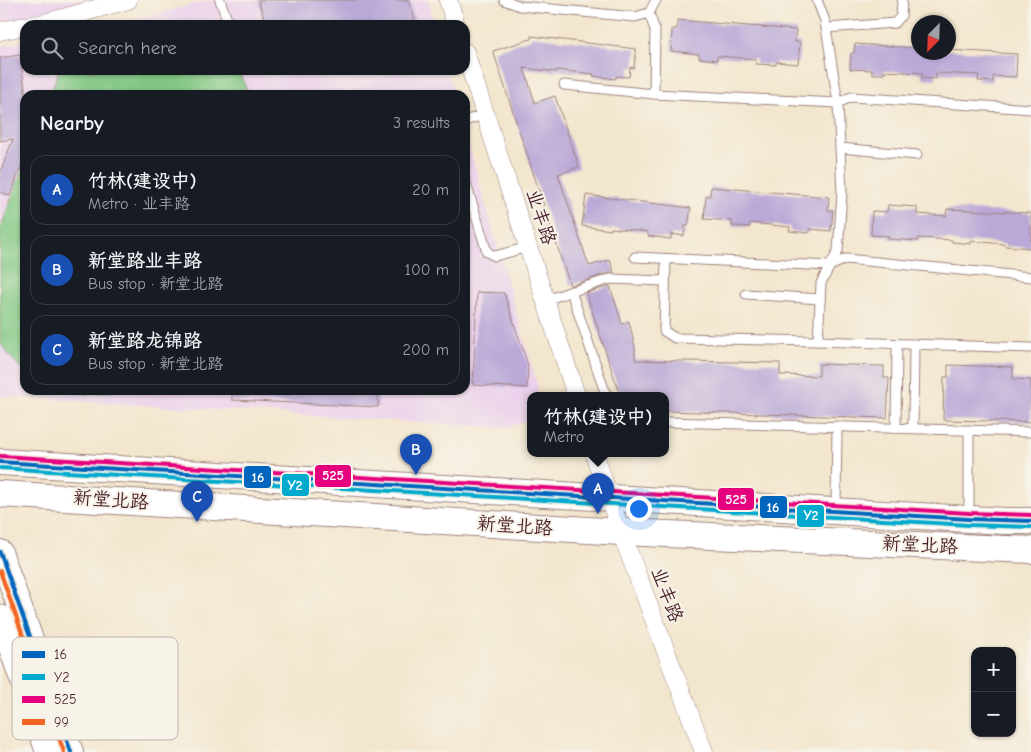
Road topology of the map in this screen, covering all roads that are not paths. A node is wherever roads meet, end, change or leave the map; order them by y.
1 (128, 0) edge
2 (220, 0) edge
3 (448, 0) edge
4 (504, 0) edge
5 (656, 0) edge
6 (817, 0) edge
7 (902, 2) dead end
8 (649, 13) junction
9 (52, 20) edge
10 (227, 20) edge
11 (454, 20) edge
12 (20, 27) edge
13 (826, 28) junction
14 (0, 31) edge
15 (470, 68) edge
16 (564, 85) dead end
17 (654, 94) junction
18 (838, 103) junction
19 (1031, 109) edge
20 (485, 114) junction
21 (470, 119) edge
22 (840, 148) junction
23 (917, 155) dead end
24 (470, 196) edge
25 (528, 247) junction
26 (635, 257) dead end
27 (666, 259) junction
28 (830, 266) junction
29 (1031, 277) edge
30 (665, 281) junction
31 (571, 292) junction
32 (746, 294) dead end
33 (820, 299) junction
34 (545, 300) junction
35 (818, 341) junction
36 (897, 344) junction
37 (914, 344) junction
38 (1031, 348) edge
39 (575, 392) edge
40 (605, 392) edge
41 (669, 422) edge
42 (837, 426) junction
43 (896, 428) junction
44 (913, 428) junction
45 (969, 430) junction
46 (1031, 432) edge
47 (595, 457) edge
48 (0, 462) edge
49 (0, 494) edge
50 (609, 498) junction
51 (836, 511) junction
52 (969, 519) junction
53 (1031, 520) edge
54 (621, 532) junction
55 (1031, 550) edge
56 (0, 552) edge
57 (0, 617) edge
58 (30, 637) edge
59 (12, 651) edge
60 (44, 740) edge
61 (67, 740) edge
62 (48, 752) edge
63 (71, 752) edge
64 (704, 752) edge

1 - 9 street
2 - 10 lane
3 - 11 street
4 - 8 lane
5 - 8 lane
6 - 13 lane
7 - 13 lane
8 - 17 lane
12 - 14 street
13 - 18 lane
15 - 20 street, 业丰路
16 - 17 lane
17 - 18 lane
18 - 19 lane
18 - 22 lane
20 - 21 lane
20 - 25 street, 业丰路
22 - 23 lane
22 - 28 lane
24 - 25 lane
25 - 34 street, 业丰路
26 - 27 lane
27 - 28 lane
27 - 30 lane
28 - 29 lane
28 - 33 lane
30 - 31 lane
30 - 35 lane
31 - 34 lane
31 - 40 lane
32 - 33 lane
33 - 35 lane
34 - 39 street, 业丰路
35 - 36 lane
36 - 37 lane
36 - 43 lane
37 - 38 lane
37 - 44 lane
41 - 42 lane
42 - 43 lane
42 - 51 lane
43 - 44 lane
44 - 45 lane
45 - 46 lane
45 - 52 lane
47 - 50 street, 业丰路
48 - 50 main road, 新堂北路
49 - 54 main road, 新堂北路
50 - 51 main road, 新堂北路
50 - 54 street, 业丰路
51 - 52 main road, 新堂北路
52 - 53 main road, 新堂北路
54 - 55 main road, 新堂北路
54 - 64 street, 业丰路
56 - 58 main road
57 - 59 main road
60 - 62 main road
61 - 63 main road

